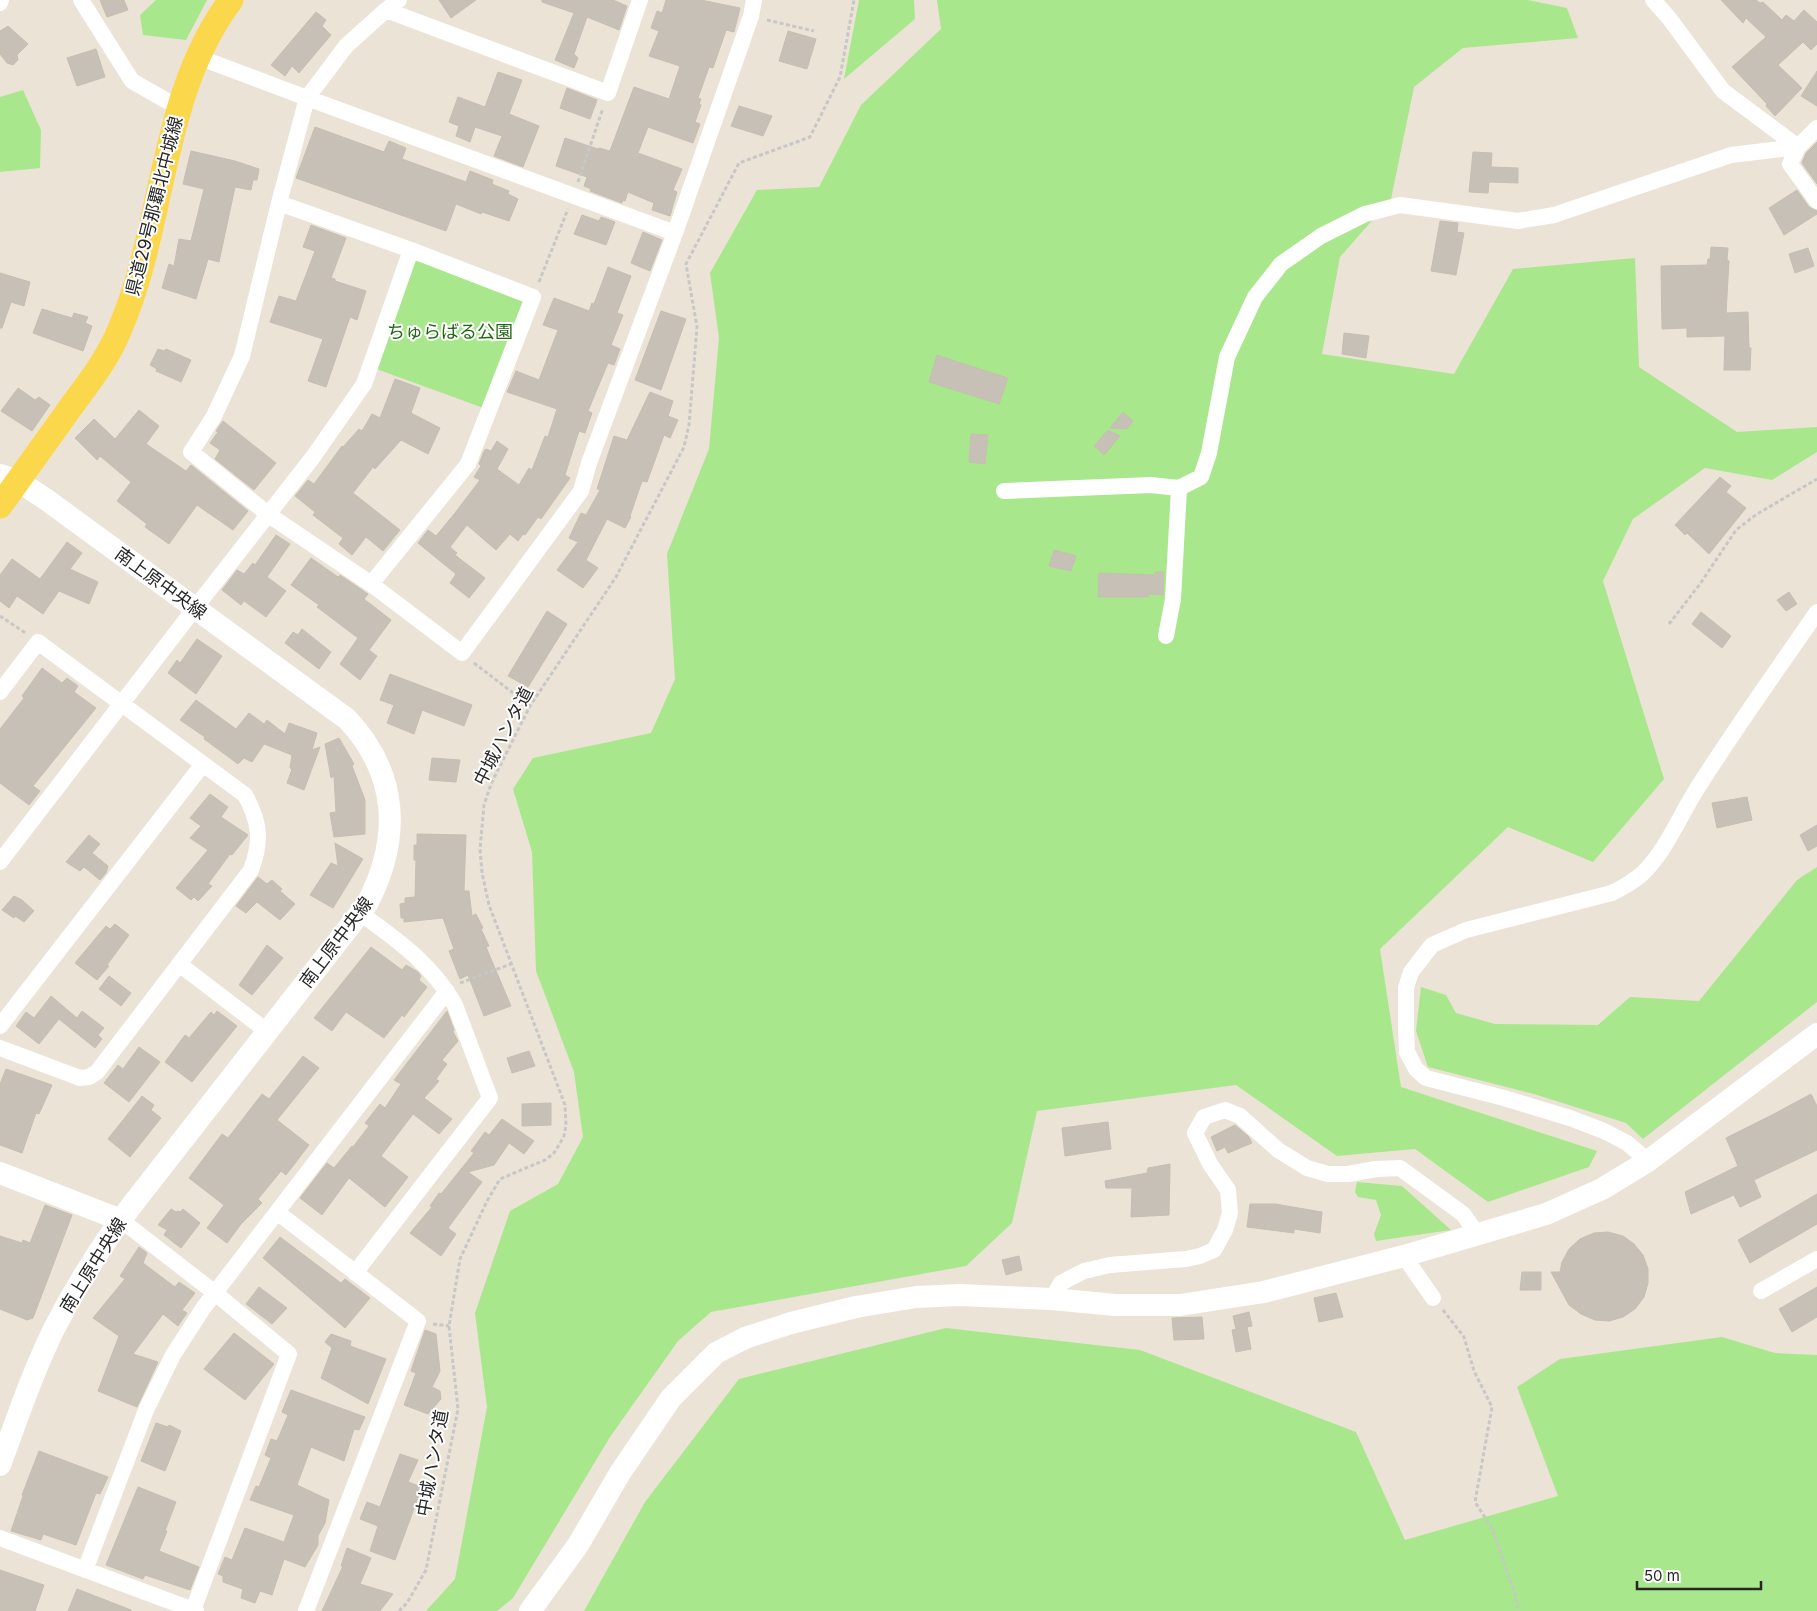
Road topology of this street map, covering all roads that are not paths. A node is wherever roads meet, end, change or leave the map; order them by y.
1 (81, 0) edge
2 (231, 0) edge
3 (640, 0) edge
4 (1653, 0) edge
5 (392, 5) edge
6 (753, 8) edge
7 (198, 57) junction
8 (307, 98) junction
9 (181, 104) junction
10 (1817, 128) edge
11 (1798, 147) junction
12 (1817, 201) edge
13 (279, 203) junction
14 (675, 233) junction
15 (411, 250) junction
16 (9, 478) edge
17 (1180, 488) junction
18 (1004, 491) dead end
19 (0, 506) edge
20 (269, 515) junction
21 (371, 584) junction
22 (194, 608) junction
23 (1817, 612) edge
24 (1166, 636) dead end
25 (0, 692) edge
26 (122, 703) junction
27 (203, 764) junction
28 (0, 862) edge
29 (360, 913) junction
30 (179, 964) junction
31 (447, 990) junction
32 (0, 1026) edge
33 (268, 1032) junction
34 (1817, 1034) edge
35 (0, 1048) edge
36 (1648, 1161) junction
37 (0, 1173) edge
38 (277, 1212) junction
39 (121, 1220) junction
40 (1478, 1235) junction
41 (1404, 1256) junction
42 (1817, 1259) edge
43 (355, 1272) junction
44 (1761, 1291) dead end
45 (215, 1292) junction
46 (1433, 1298) road end
47 (1052, 1299) junction
48 (0, 1465) edge
49 (0, 1538) edge
50 (85, 1570) junction
51 (194, 1610) edge
52 (306, 1611) edge
53 (530, 1611) edge

1 - 9 street
2 - 7 main road, 県道29号那覇北中城線
3 - 5 street
4 - 11 street
5 - 8 street
6 - 14 street
7 - 8 street
7 - 9 main road, 県道29号那覇北中城線
8 - 13 street
8 - 14 street
9 - 16 main road, 県道29号那覇北中城線
10 - 11 street
11 - 12 street
11 - 17 street
13 - 15 street
13 - 20 street
14 - 21 street
15 - 20 street
15 - 21 street
16 - 19 main road, 県道29号那覇北中城線
16 - 22 street, 南上原中央線
17 - 18 street
17 - 24 street
20 - 21 street
20 - 22 street
22 - 26 street
22 - 29 street, 南上原中央線
23 - 36 street
25 - 26 street
26 - 27 street
26 - 28 street
27 - 30 street
27 - 32 street
29 - 31 street
29 - 33 street, 南上原中央線
30 - 33 street
30 - 35 street
31 - 38 street
31 - 43 street
33 - 39 street, 南上原中央線
34 - 36 street
36 - 40 street
37 - 39 street
38 - 43 street
38 - 45 street
39 - 45 street
39 - 48 street, 南上原中央線
40 - 41 street
40 - 47 street
41 - 46 street
41 - 47 street
42 - 44 street
43 - 52 street
45 - 50 street
45 - 51 street
47 - 53 street
49 - 50 street
50 - 51 street

